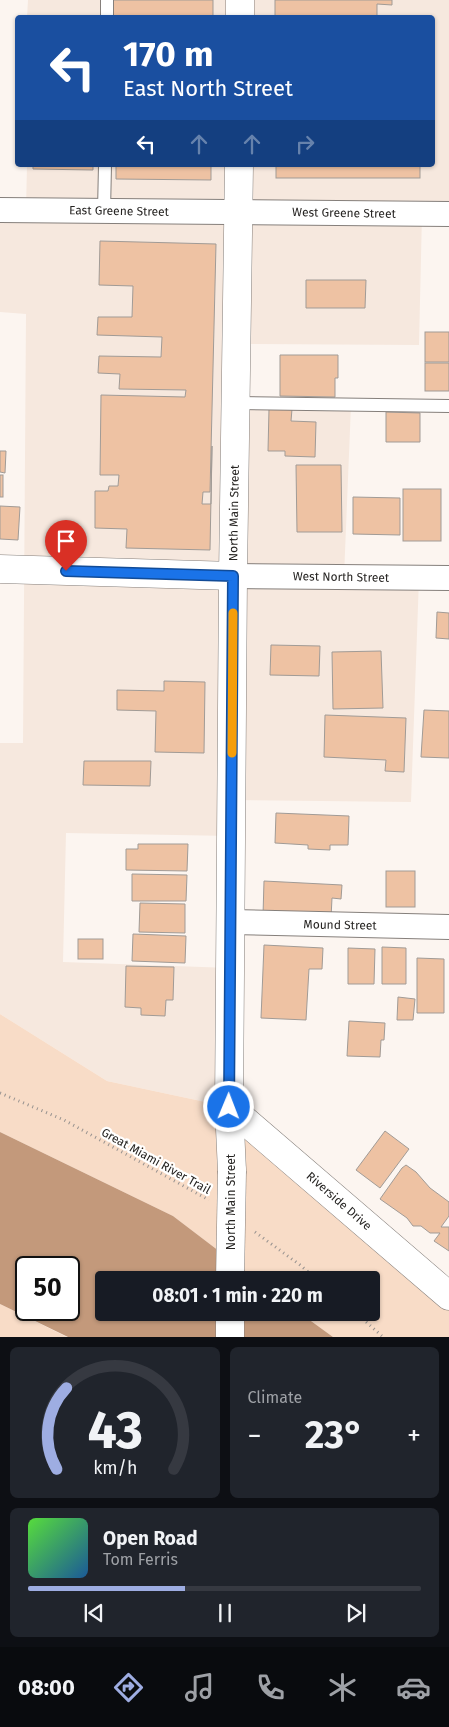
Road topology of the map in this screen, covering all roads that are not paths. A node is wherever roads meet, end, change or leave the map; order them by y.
1 (107, 0) edge
2 (240, 0) edge
3 (107, 15) edge
4 (240, 15) edge
5 (105, 167) edge
6 (238, 167) edge
7 (0, 210) edge
8 (104, 210) junction
9 (238, 212) junction
10 (449, 214) edge
11 (236, 403) junction
12 (449, 406) edge
13 (0, 569) edge
14 (233, 576) junction
15 (449, 578) edge
16 (230, 922) junction
17 (449, 927) edge
18 (229, 1107) junction
19 (230, 1271) edge
20 (449, 1296) edge
21 (230, 1321) edge
22 (230, 1337) edge

1 - 3 lane
2 - 4 main road
5 - 8 lane
6 - 9 main road, North Main Street
7 - 8 street, East Greene Street
8 - 9 street, East Greene Street
9 - 10 street, West Greene Street
9 - 11 main road, North Main Street
11 - 12 lane
11 - 14 main road, North Main Street
13 - 14 main road
14 - 15 street, West North Street
14 - 16 main road, North Main Street
16 - 17 street, Mound Street
16 - 18 main road, North Main Street
18 - 19 main road, North Main Street, bridge
18 - 20 main road, Riverside Drive
21 - 22 main road

